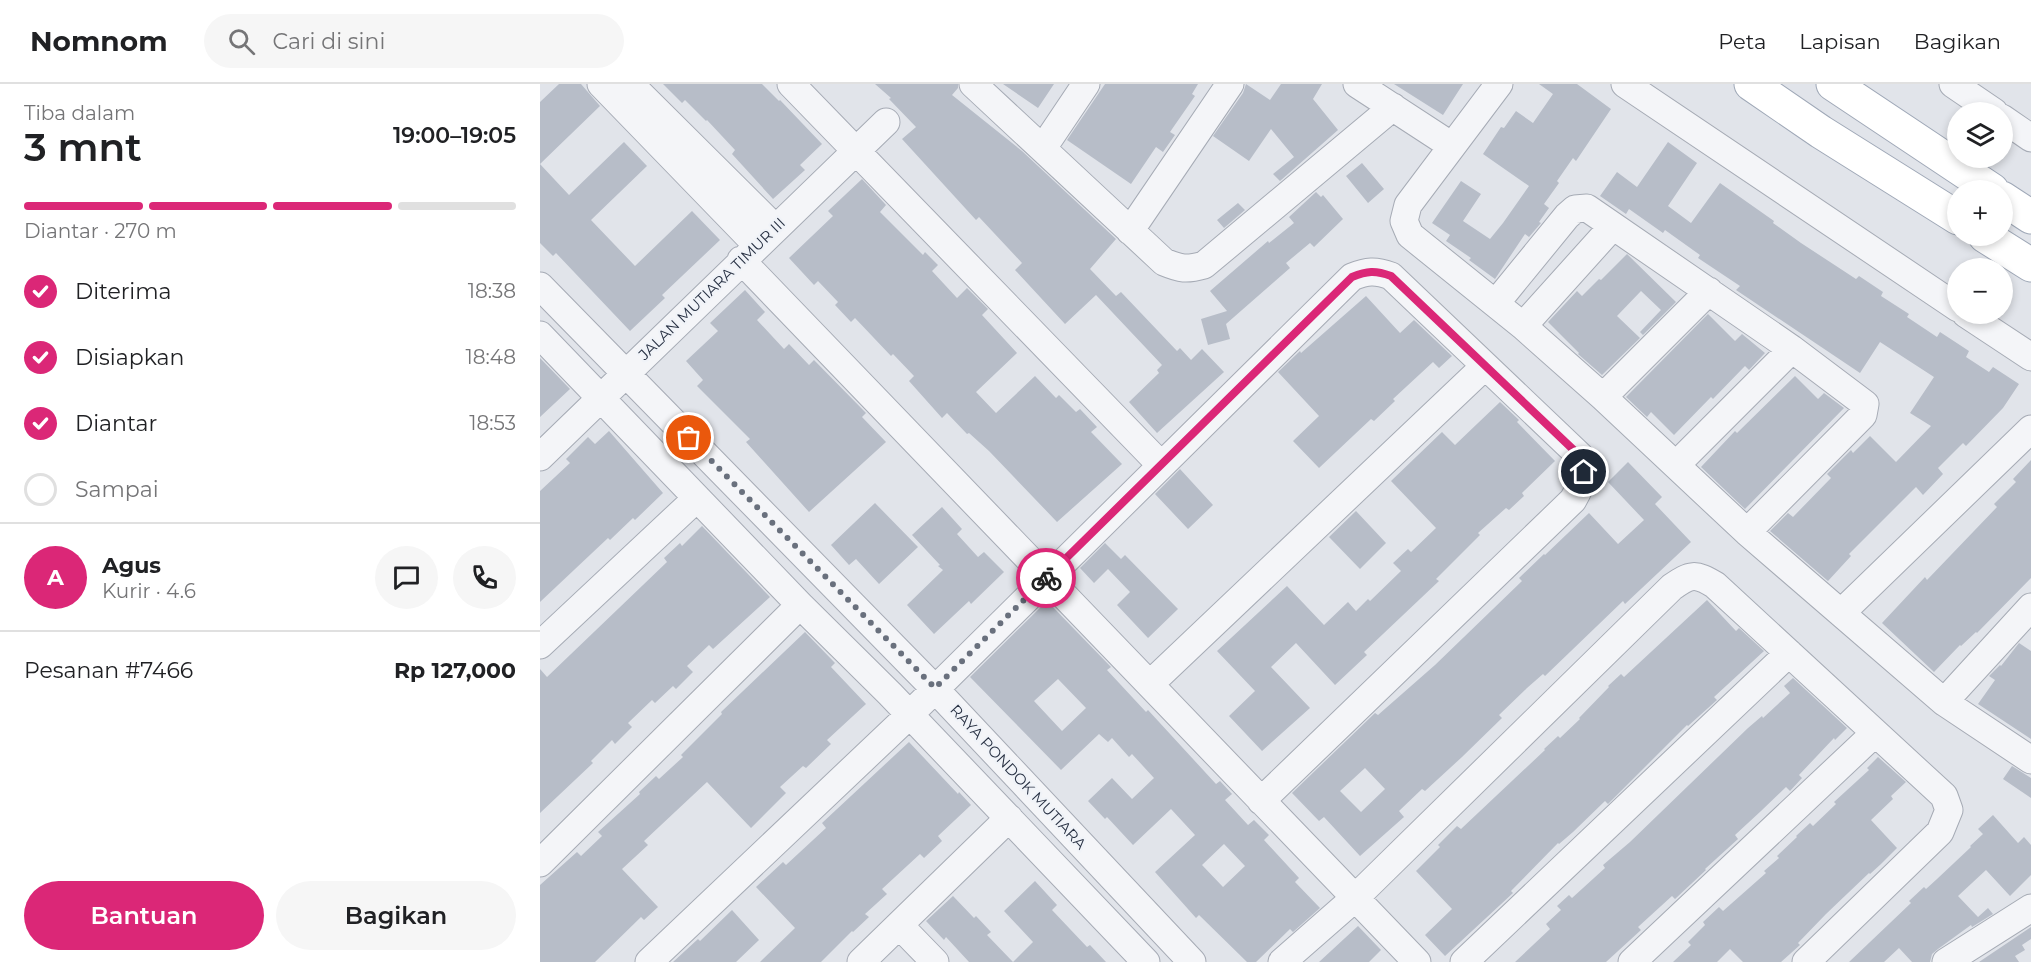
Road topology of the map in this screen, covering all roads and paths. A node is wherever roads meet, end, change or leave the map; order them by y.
1 (601, 84) edge
2 (630, 84) edge
3 (791, 84) edge
4 (973, 84) edge
5 (1086, 84) edge
6 (1230, 84) edge
7 (1357, 84) edge
8 (1499, 84) edge
9 (1625, 84) edge
10 (1751, 84) edge
11 (1953, 84) edge
12 (1841, 89) edge
13 (1979, 102) edge
14 (1393, 107) junction
15 (886, 122) dead end
16 (2013, 126) edge
17 (1821, 132) junction
18 (2031, 138) edge
19 (1452, 146) junction
20 (1043, 148) junction
21 (856, 149) junction
22 (1977, 180) edge
23 (2013, 205) edge
24 (1947, 211) edge
25 (2031, 217) edge
26 (1613, 225) junction
27 (1130, 231) junction
28 (758, 244) junction
29 (2000, 246) edge
30 (2031, 265) edge
31 (540, 286) edge
32 (1709, 291) junction
33 (1947, 301) edge
34 (1496, 303) junction
35 (1981, 324) edge
36 (1523, 326) junction
37 (540, 335) edge
38 (1792, 349) junction
39 (2031, 357) edge
40 (1485, 366) junction
41 (625, 373) junction
42 (600, 396) junction
43 (1603, 397) junction
44 (2031, 429) edge
45 (540, 457) edge
46 (1161, 465) junction
47 (1676, 465) junction
48 (696, 498) junction
49 (1747, 532) junction
50 (1047, 578) junction
51 (800, 605) junction
52 (1841, 614) junction
53 (2027, 619) edge
54 (540, 645) edge
55 (1789, 654) junction
56 (915, 668) junction
57 (1150, 684) junction
58 (935, 688) junction
59 (890, 694) junction
60 (1944, 702) junction
61 (910, 715) junction
62 (1875, 733) junction
63 (2031, 760) edge
64 (1262, 801) junction
65 (1009, 818) junction
66 (540, 863) edge
67 (1355, 898) junction
68 (2031, 908) edge
69 (900, 926) junction
70 (649, 962) edge
71 (861, 962) edge
72 (935, 962) edge
73 (1146, 962) edge
74 (1192, 962) edge
75 (1282, 962) edge
76 (1417, 962) edge
77 (1464, 962) edge
78 (1632, 962) edge
79 (1806, 962) edge
80 (1946, 962) edge

1 - 28 street
2 - 28 street
3 - 21 street
4 - 20 street
5 - 20 street
6 - 27 street
7 - 14 street
8 - 19 street
9 - 33 street
10 - 17 main road
11 - 13 street
12 - 17 main road
12 - 22 main road
14 - 19 street
14 - 27 street
15 - 21 street, JALAN MUTIARA TIMUR III
16 - 18 street
17 - 24 main road
19 - 34 street
20 - 27 street
21 - 28 street, JALAN MUTIARA TIMUR III
21 - 46 street
23 - 25 main road
26 - 32 street
26 - 34 street
26 - 36 street
28 - 41 street, JALAN MUTIARA TIMUR III
28 - 50 street
29 - 30 main road
31 - 41 street, RAYA PONDOK MUTIARA
32 - 38 street
32 - 43 street
34 - 36 street
35 - 39 street
36 - 43 street
37 - 42 street
38 - 47 street
38 - 49 street
40 - 46 street
40 - 57 street
40 - 64 street
41 - 42 street, JALAN MUTIARA TIMUR III
41 - 56 street, RAYA PONDOK MUTIARA
42 - 45 street, JALAN MUTIARA TIMUR III
42 - 48 street
43 - 47 street
44 - 52 street
46 - 50 street
47 - 49 street
48 - 51 street
48 - 54 street
49 - 52 street
50 - 57 street
50 - 58 street
51 - 59 street
51 - 66 street
52 - 60 street
53 - 60 street
55 - 62 street
55 - 67 street
55 - 77 street
56 - 58 street, RAYA PONDOK MUTIARA
56 - 59 street
57 - 64 street
58 - 61 street
58 - 74 street, RAYA PONDOK MUTIARA
59 - 61 street
60 - 63 street
61 - 65 street
61 - 70 street
62 - 78 street
62 - 79 street
64 - 67 street
65 - 69 street
65 - 73 street
67 - 75 street
67 - 76 street
68 - 80 street
69 - 71 street
69 - 72 street

